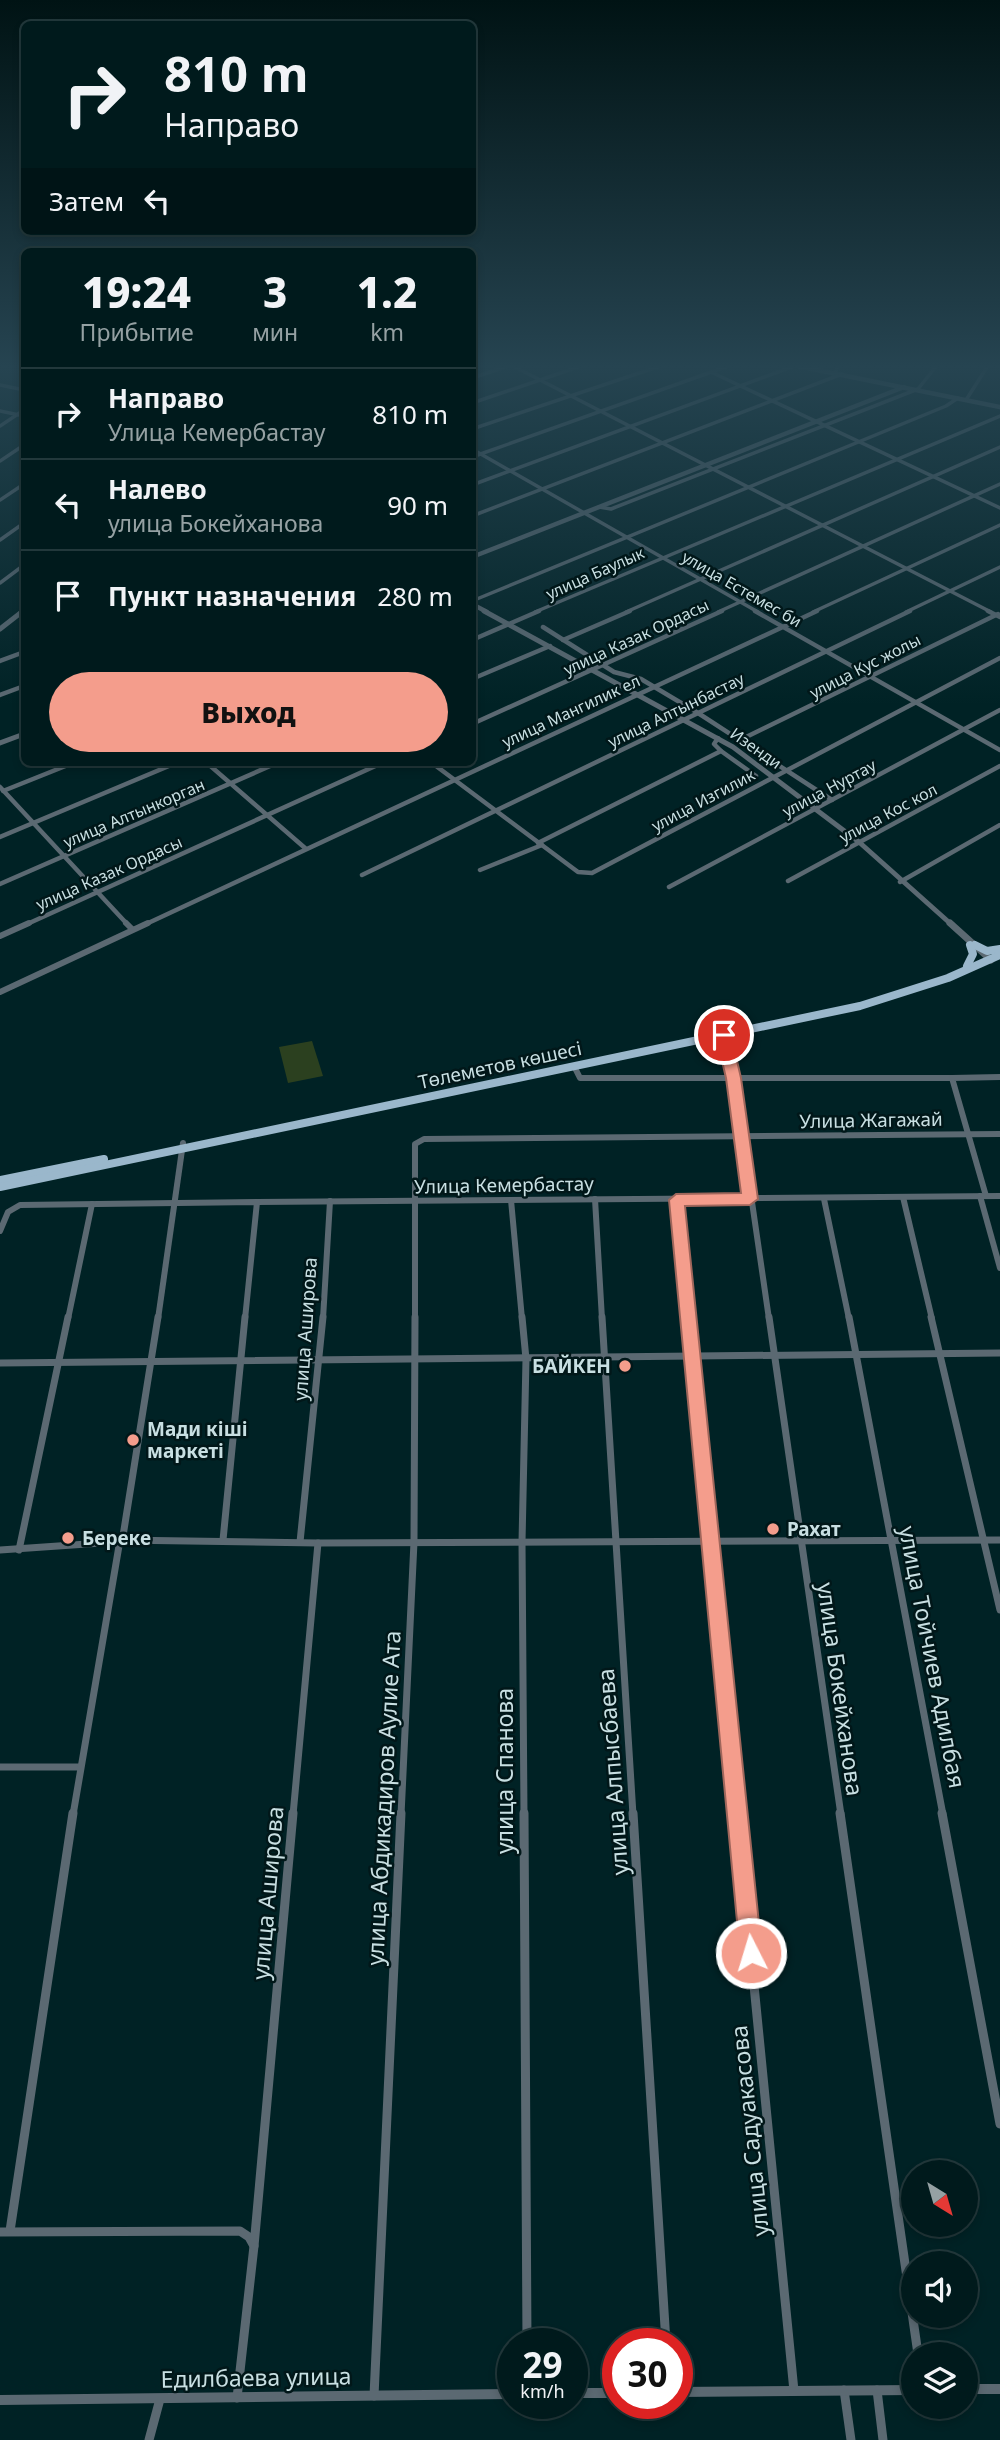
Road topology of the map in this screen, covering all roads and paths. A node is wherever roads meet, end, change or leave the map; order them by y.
1 (522, 478) edge
2 (571, 478) edge
3 (671, 478) edge
4 (672, 478) edge
5 (693, 478) edge
6 (733, 478) edge
7 (772, 478) edge
8 (853, 478) edge
9 (930, 478) edge
10 (934, 478) edge
11 (1000, 484) edge
12 (21, 486) edge
13 (750, 487) junction
14 (542, 489) junction
15 (974, 496) junction
16 (0, 500) edge
17 (785, 505) junction
18 (599, 508) junction
19 (1000, 508) edge
20 (584, 512) junction
21 (476, 514) edge
22 (21, 525) edge
23 (823, 525) junction
24 (1000, 525) edge
25 (627, 537) junction
26 (0, 540) edge
27 (864, 546) junction
28 (476, 554) edge
29 (661, 557) junction
30 (21, 567) edge
31 (1000, 567) edge
32 (905, 569) junction
33 (698, 578) junction
34 (0, 583) edge
35 (951, 592) junction
36 (476, 602) edge
37 (740, 602) junction
38 (476, 606) edge
39 (21, 614) edge
40 (999, 615) edge
41 (508, 625) junction
42 (781, 626) junction
43 (543, 627) dead end
44 (0, 631) edge
45 (476, 638) edge
46 (563, 640) junction
47 (548, 647) junction
48 (826, 652) junction
49 (21, 653) edge
50 (1000, 658) edge
51 (0, 661) edge
52 (603, 665) junction
53 (591, 670) junction
54 (870, 676) junction
55 (476, 677) edge
56 (21, 687) edge
57 (653, 687) junction
58 (0, 695) edge
59 (636, 695) junction
60 (917, 701) junction
61 (1000, 710) edge
62 (698, 713) junction
63 (683, 720) junction
64 (476, 722) edge
65 (964, 730) junction
66 (21, 733) edge
67 (717, 739) junction
68 (740, 740) junction
69 (0, 742) edge
70 (1000, 750) edge
71 (721, 751) junction
72 (65, 766) edge
73 (169, 766) edge
74 (210, 766) edge
75 (270, 766) edge
76 (375, 766) edge
77 (436, 766) edge
78 (1000, 766) edge
79 (787, 770) junction
80 (756, 776) dead end
81 (772, 778) junction
82 (454, 779) junction
83 (231, 784) junction
84 (1, 790) edge
85 (832, 800) junction
86 (494, 810) junction
87 (814, 810) junction
88 (266, 815) junction
89 (33, 822) junction
90 (1000, 825) edge
91 (0, 837) edge
92 (858, 843) junction
93 (540, 844) junction
94 (305, 848) junction
95 (65, 856) junction
96 (480, 870) dead end
97 (362, 875) dead end
98 (788, 881) dead end
99 (902, 882) junction
100 (0, 884) edge
101 (670, 887) dead end
102 (100, 892) junction
103 (132, 929) junction
104 (0, 936) edge
105 (972, 945) junction
106 (1000, 951) edge
107 (987, 959) junction
108 (967, 966) junction
109 (0, 992) edge
110 (723, 1033) junction
111 (574, 1066) junction
112 (1000, 1077) edge
113 (734, 1078) junction
114 (952, 1078) junction
115 (968, 1134) junction
116 (1000, 1134) edge
117 (743, 1136) junction
118 (183, 1146) junction
119 (0, 1180) edge
120 (0, 1187) edge
121 (903, 1196) junction
122 (983, 1196) junction
123 (1000, 1196) edge
124 (595, 1199) junction
125 (750, 1199) junction
126 (824, 1199) junction
127 (511, 1200) junction
128 (676, 1200) junction
129 (177, 1202) junction
130 (257, 1202) junction
131 (330, 1202) junction
132 (413, 1202) junction
133 (92, 1204) junction
134 (0, 1231) edge
135 (1000, 1268) edge
136 (940, 1353) junction
137 (1000, 1353) edge
138 (772, 1354) junction
139 (857, 1354) junction
140 (692, 1356) junction
141 (607, 1358) junction
142 (412, 1359) junction
143 (526, 1359) junction
144 (320, 1360) junction
145 (243, 1361) junction
146 (0, 1363) edge
147 (57, 1364) junction
148 (151, 1364) junction
149 (120, 1540) junction
150 (223, 1540) junction
151 (891, 1540) junction
152 (983, 1540) junction
153 (1000, 1540) edge
154 (616, 1541) junction
155 (799, 1541) junction
156 (300, 1542) junction
157 (414, 1542) junction
158 (522, 1542) junction
159 (711, 1542) junction
160 (318, 1543) junction
161 (0, 1550) edge
162 (19, 1550) junction
163 (1000, 1610) edge
164 (0, 1767) edge
165 (80, 1767) junction
166 (1000, 2124) edge
167 (5, 2232) edge
168 (254, 2246) junction
169 (527, 2328) edge
170 (665, 2328) edge
171 (917, 2342) edge
172 (901, 2389) edge
173 (978, 2389) edge
174 (1000, 2389) edge
175 (794, 2390) junction
176 (844, 2390) junction
177 (877, 2390) junction
178 (693, 2392) edge
179 (497, 2394) edge
180 (374, 2396) junction
181 (237, 2398) junction
182 (160, 2399) junction
183 (0, 2400) edge
184 (149, 2440) edge
185 (851, 2440) edge
186 (883, 2440) edge

1 - 14 street, улица Естемес би
2 - 14 street
3 - 20 street
4 - 18 street
5 - 18 street
6 - 13 street
7 - 13 street
8 - 17 street, улица Баулык
9 - 23 street
10 - 15 street
11 - 15 street, улица Казак Ордасы
12 - 16 street
13 - 17 street
13 - 25 street
14 - 20 street, улица Естемес би
14 - 21 street
15 - 19 street
15 - 27 street, улица Казак Ордасы
17 - 23 street
17 - 29 street, улица Баулык
18 - 20 street
20 - 25 street, улица Естемес би
20 - 28 street
22 - 26 street
23 - 27 street
23 - 33 street
24 - 32 street, улица Мангилик ел
25 - 29 street, улица Естемес би
25 - 36 street
27 - 32 street
27 - 37 street, улица Казак Ордасы
29 - 33 street, улица Естемес би
29 - 41 street, улица Баулык
30 - 34 street
31 - 35 street, улица Алтынбастау
32 - 35 street
32 - 42 street, улица Мангилик ел
33 - 37 street, улица Естемес би
33 - 46 street
35 - 40 street
35 - 48 street, улица Алтынбастау
37 - 42 street, улица Естемес би
37 - 52 street, улица Казак Ордасы
38 - 41 street, Изенди
39 - 44 street
40 - 54 street, улица Кус жолы
41 - 45 street, улица Баулык
41 - 47 street, Изенди
42 - 48 street, улица Естемес би
42 - 57 street, улица Мангилик ел
43 - 46 street
46 - 52 street
47 - 53 street, Изенди
47 - 55 street
48 - 54 street, улица Естемес би
48 - 62 street, улица Алтынбастау
49 - 51 street
50 - 60 street, улица Изгилик
52 - 53 street, улица Казак Ордасы
52 - 57 street
53 - 59 street, Изенди
53 - 64 street, улица Казак Ордасы
54 - 60 street, улица Естемес би
54 - 68 street, улица Кус жолы
56 - 58 street
57 - 59 street, улица Мангилик ел
57 - 62 street
59 - 63 street, Изенди
59 - 82 street, улица Мангилик ел
60 - 65 street, улица Естемес би
60 - 79 street, улица Изгилик
61 - 65 street, улица Нуртау
62 - 63 street, улица Алтынбастау
62 - 68 street
63 - 67 street, Изенди
63 - 86 street, улица Алтынбастау
65 - 70 street, улица Естемес би
65 - 85 street, улица Нуртау
66 - 69 street
67 - 71 street
67 - 81 street, Изенди
68 - 79 street
71 - 80 street
71 - 93 street
72 - 84 street
73 - 89 street
74 - 83 street
75 - 83 street, улица Алтынкорган
76 - 88 street, улица Казак Ордасы
77 - 82 street, улица Изгилик
78 - 92 street, улица Кос кол
79 - 81 street, улица Изгилик
79 - 85 street
81 - 87 street, Изенди
81 - 93 street, улица Изгилик
82 - 86 street, улица Изгилик
82 - 94 street, улица Мангилик ел
83 - 88 street
83 - 95 street, улица Алтынкорган
84 - 89 street
85 - 87 street, улица Нуртау
86 - 93 street, улица Изгилик
86 - 97 street, улица Алтынбастау
87 - 92 street, Изенди
87 - 101 street, улица Нуртау
88 - 94 street
88 - 102 street, улица Казак Ордасы
89 - 91 street
89 - 95 street
90 - 99 street
92 - 98 street, улица Кос кол
92 - 99 street, Изенди
93 - 96 street
94 - 103 street, улица Мангилик ел
95 - 100 street, улица Алтынкорган
95 - 102 street
99 - 105 street, Изенди
102 - 103 street
102 - 104 street, улица Казак Ордасы
103 - 109 street, улица Мангилик ел
105 - 106 main road
105 - 107 street, Изенди
105 - 108 main road
106 - 107 main road, Төлеметов көшесі
107 - 108 main road, Төлеметов көшесі
107 - 110 main road, Төлеметов көшесі
108 - 110 main road, Төлеметов көшесі
110 - 111 main road, Төлеметов көшесі
110 - 113 street, улица Бокейханова
110 - 118 main road, Төлеметов көшесі
111 - 113 street
111 - 118 main road, Төлеметов көшесі
112 - 114 street
113 - 114 street
113 - 117 street, улица Бокейханова
114 - 115 street
115 - 116 street, Улица Жагажай
115 - 117 street, Улица Жагажай
115 - 122 street
117 - 125 street, улица Бокейханова
117 - 132 street, Улица Жагажай
118 - 119 main road, Төлеметов көшесі
118 - 120 main road, Төлеметов көшесі
118 - 129 street
121 - 122 street, Улица Кемербастау
121 - 126 street, Улица Кемербастау
121 - 136 street
122 - 123 street, Улица Кемербастау
122 - 135 street
124 - 127 street, Улица Кемербастау
124 - 128 street, Улица Кемербастау
124 - 141 street, улица Алпысбаева
125 - 126 street, Улица Кемербастау
125 - 128 street, Улица Кемербастау
125 - 138 street, улица Бокейханова
126 - 139 street, улица Тойчиев Адилбая
127 - 132 street, Улица Кемербастау
127 - 143 street, улица Спанова
128 - 140 street, улица Садуакасова
129 - 130 street, Улица Кемербастау
129 - 133 street, Улица Кемербастау
129 - 148 street
130 - 131 street, Улица Кемербастау
130 - 145 street
131 - 132 street, Улица Кемербастау
131 - 144 street, улица Аширова
132 - 142 street, улица Абдикадиров Аулие Ата
133 - 134 street, Улица Кемербастау
133 - 147 street
136 - 137 street
136 - 139 street
136 - 152 street
138 - 139 street
138 - 140 street
138 - 155 street, улица Бокейханова
139 - 151 street, улица Тойчиев Адилбая
140 - 141 street
140 - 159 street, улица Садуакасова
141 - 143 street
141 - 154 street, улица Алпысбаева
142 - 143 street
142 - 144 street
142 - 157 street, улица Абдикадиров Аулие Ата
143 - 158 street, улица Спанова
144 - 145 street
144 - 156 street, улица Аширова
145 - 148 street
145 - 150 street
146 - 147 street
147 - 148 street
147 - 162 street
148 - 149 street
149 - 150 street
149 - 162 street
149 - 165 street
150 - 156 street
151 - 152 street
151 - 155 street
151 - 166 street, улица Тойчиев Адилбая
152 - 153 street
152 - 163 street
154 - 158 street
154 - 159 street
154 - 170 street, улица Алпысбаева
155 - 159 street
155 - 171 street, улица Бокейханова
156 - 160 street
157 - 158 street
157 - 160 street
157 - 180 street, улица Абдикадиров Аулие Ата
158 - 169 street, улица Спанова
159 - 175 street, улица Садуакасова
160 - 168 street, улица Аширова
161 - 162 street
164 - 165 street
165 - 167 street
167 - 168 street
168 - 181 street, улица Аширова
172 - 177 street
173 - 174 street
175 - 176 street
175 - 178 street
176 - 177 street
176 - 185 street
177 - 186 street
179 - 180 street, Едилбаева улица
180 - 181 street, Едилбаева улица
181 - 182 street, Едилбаева улица
182 - 183 street, Едилбаева улица
182 - 184 street

